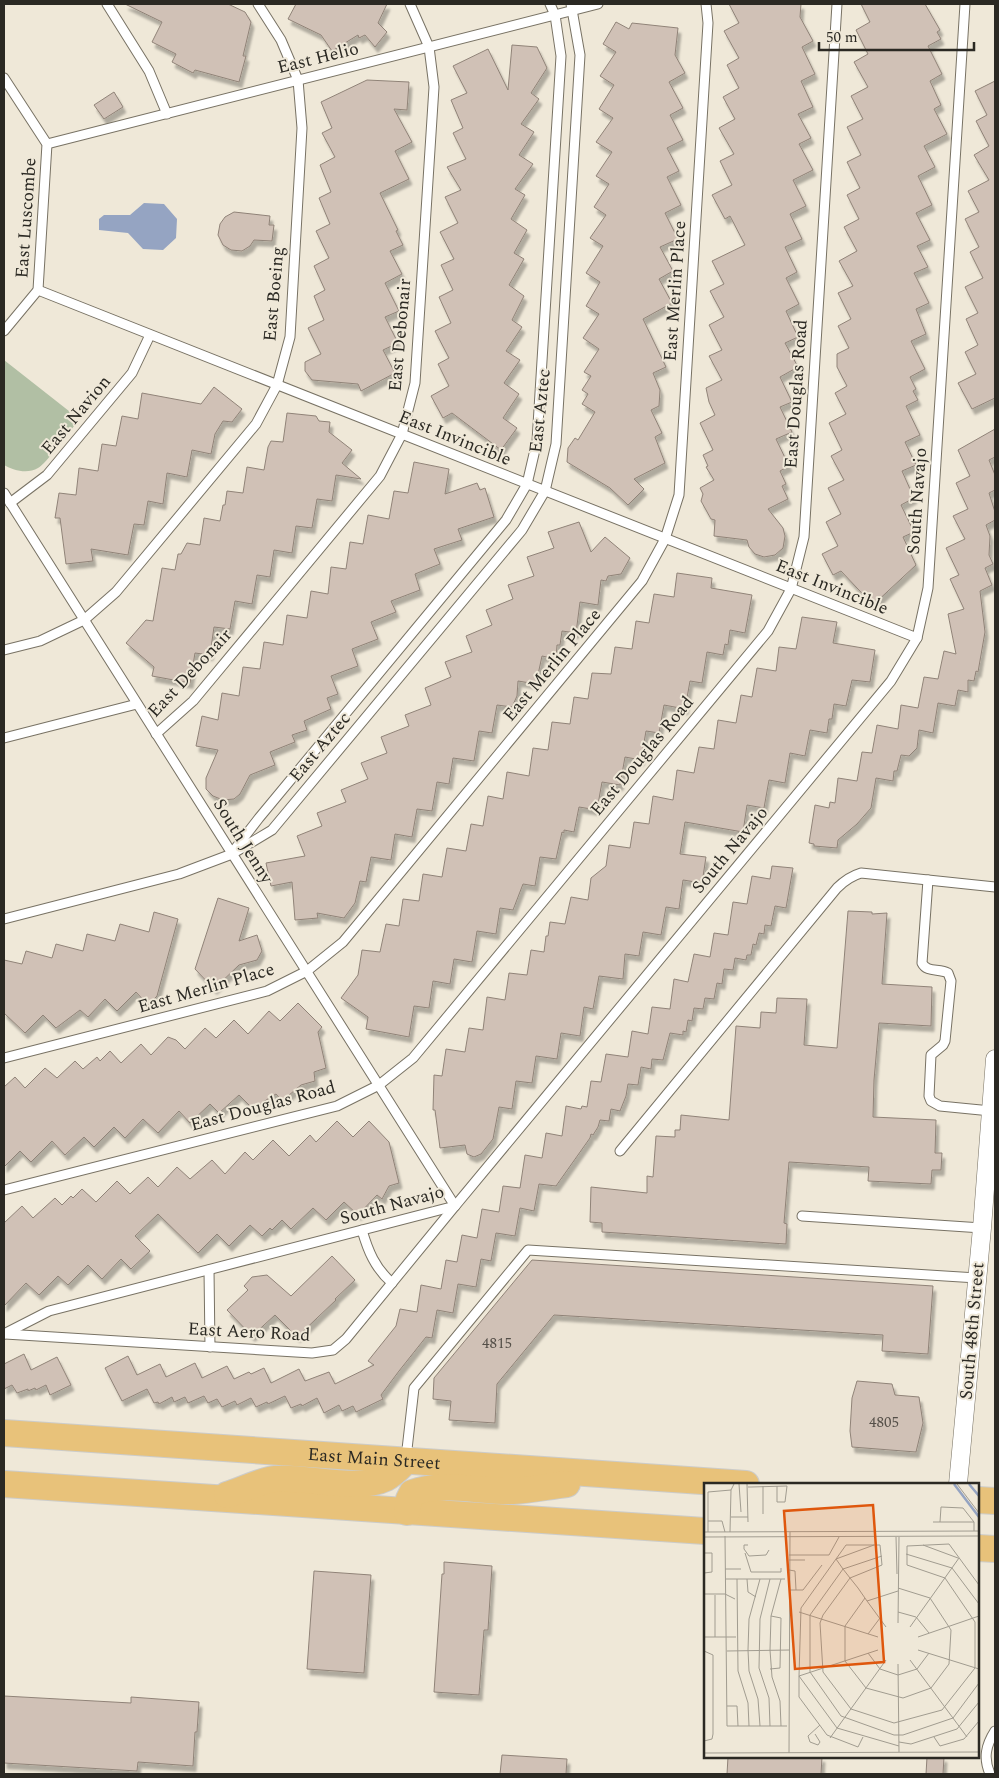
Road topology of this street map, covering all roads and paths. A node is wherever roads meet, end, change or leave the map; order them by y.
1 (107, 4) edge
2 (258, 4) edge
3 (410, 4) edge
4 (550, 4) edge
5 (598, 4) edge
6 (706, 4) edge
7 (837, 4) edge
8 (964, 4) edge
9 (572, 7) edge
10 (555, 15) junction
11 (429, 47) junction
12 (4, 78) edge
13 (298, 80) junction
14 (167, 114) junction
15 (48, 144) junction
16 (38, 290) junction
17 (4, 331) edge
18 (150, 335) junction
19 (277, 385) junction
20 (402, 434) junction
21 (527, 484) junction
22 (544, 491) junction
23 (4, 493) edge
24 (10, 502) junction
25 (665, 539) junction
26 (791, 588) junction
27 (84, 620) junction
28 (917, 638) junction
29 (4, 650) edge
30 (137, 704) junction
31 (156, 734) junction
32 (4, 738) edge
33 (232, 854) junction
34 (928, 880) junction
35 (995, 887) edge
36 (4, 918) edge
37 (307, 971) junction
38 (4, 1058) edge
39 (995, 1059) edge
40 (379, 1085) junction
41 (991, 1111) junction
42 (620, 1150) dead end
43 (4, 1190) edge
44 (456, 1206) junction
45 (802, 1216) dead end
46 (982, 1228) junction
47 (362, 1230) junction
48 (209, 1270) junction
49 (977, 1278) junction
50 (392, 1283) junction
51 (4, 1334) edge
52 (210, 1347) junction
53 (4, 1433) edge
54 (56, 1437) junction
55 (4, 1452) edge
56 (406, 1461) junction
57 (625, 1476) junction
58 (731, 1483) edge
59 (958, 1483) edge
60 (4, 1484) edge
61 (216, 1499) junction
62 (979, 1500) edge
63 (995, 1501) edge
64 (407, 1512) junction
65 (704, 1531) edge
66 (979, 1548) edge
67 (995, 1549) edge
68 (995, 1731) edge
69 (990, 1774) edge

1 - 14 lane
2 - 13 lane, East Boeing
3 - 11 lane, East Debonair
4 - 10 lane, East Aztec
5 - 9 lane, East Helio
6 - 25 lane, East Merlin Place
7 - 26 lane, East Douglas Road
8 - 28 lane, South Navajo
9 - 10 lane, East Helio
9 - 22 lane, East Aztec
10 - 11 lane, East Helio
10 - 21 lane, East Aztec
11 - 13 lane, East Helio
11 - 20 lane, East Debonair
12 - 15 lane, East Luscombe
13 - 14 lane, East Helio
13 - 19 lane, East Boeing
14 - 15 lane, East Helio
15 - 16 lane, East Luscombe
16 - 17 lane, East Luscombe
16 - 18 lane, East Invincible
18 - 19 lane, East Invincible
18 - 24 lane, East Navion
19 - 20 lane, East Invincible
19 - 27 lane, East Boeing
20 - 21 lane, East Invincible
20 - 31 lane, East Debonair
21 - 22 lane, East Invincible
21 - 33 lane, East Aztec
22 - 25 lane, East Invincible
22 - 33 lane, East Aztec
23 - 24 lane, South Jenny
24 - 27 lane, South Jenny
25 - 26 lane, East Invincible
25 - 37 lane, East Merlin Place
26 - 28 lane, East Invincible
26 - 40 lane, East Douglas Road
27 - 29 lane, East Boeing
27 - 30 lane, South Jenny
28 - 44 lane, South Navajo
30 - 31 lane, South Jenny
30 - 32 lane
31 - 33 lane, South Jenny
33 - 36 lane, East Aztec
33 - 37 lane, South Jenny
34 - 35 lane
34 - 41 lane
34 - 42 lane
37 - 38 lane, East Merlin Place
37 - 40 lane, South Jenny
39 - 41 street, South 48th Street
40 - 43 lane, East Douglas Road
40 - 44 lane, South Jenny
41 - 46 street, South 48th Street
44 - 47 lane, South Navajo
44 - 50 lane, East Aero Road
45 - 46 lane
46 - 49 street, South 48th Street
47 - 48 lane, South Navajo
47 - 50 lane
48 - 51 lane, South Navajo
48 - 52 lane
49 - 56 lane
49 - 59 street, South 48th Street
50 - 52 lane, East Aero Road
51 - 52 lane, East Aero Road
53 - 54 main road, East Main Street
54 - 55 main road
54 - 56 main road, East Main Street
56 - 57 main road, East Main Street
56 - 61 main road
57 - 58 main road, East Main Street
57 - 64 main road
60 - 61 main road
61 - 64 main road
62 - 63 main road
64 - 65 main road
66 - 67 main road
68 - 69 lane

